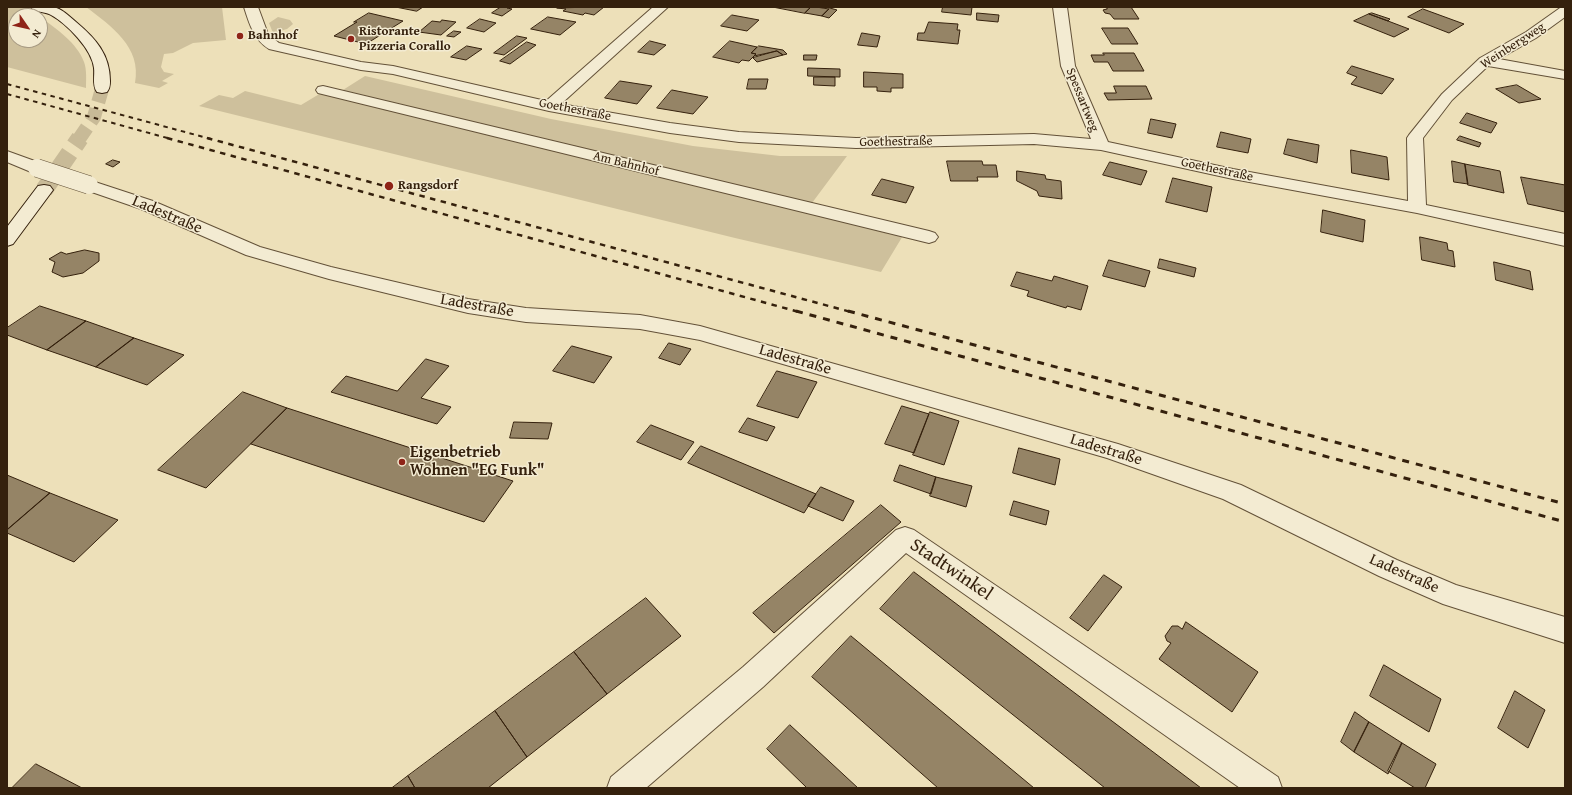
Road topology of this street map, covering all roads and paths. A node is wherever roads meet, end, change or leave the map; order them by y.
1 (38, 7) edge
2 (251, 7) edge
3 (661, 7) edge
4 (1060, 7) edge
5 (54, 9) edge
6 (1565, 11) edge
7 (1485, 61) junction
8 (1565, 75) edge
9 (102, 89) tunnel mouth
10 (323, 90) dead end
11 (549, 106) junction
12 (1101, 145) junction
13 (7, 156) edge
14 (44, 190) tunnel mouth
15 (1417, 208) junction
16 (929, 237) dead end
17 (7, 240) edge
18 (1565, 240) edge
19 (1565, 630) edge
20 (622, 788) edge
21 (1267, 788) edge

1 - 5 street
2 - 11 street, Goethestraße
3 - 11 street
4 - 12 street, Spessartweg
5 - 9 street
6 - 7 street, Weinbergweg
7 - 8 street
7 - 15 street, Weinbergweg
10 - 16 street, Am Bahnhof
11 - 12 street, Goethestraße
12 - 15 street, Goethestraße
13 - 19 street, Ladestraße, bridge
14 - 17 street
15 - 18 street, Goethestraße
20 - 21 street, Stadtwinkel

